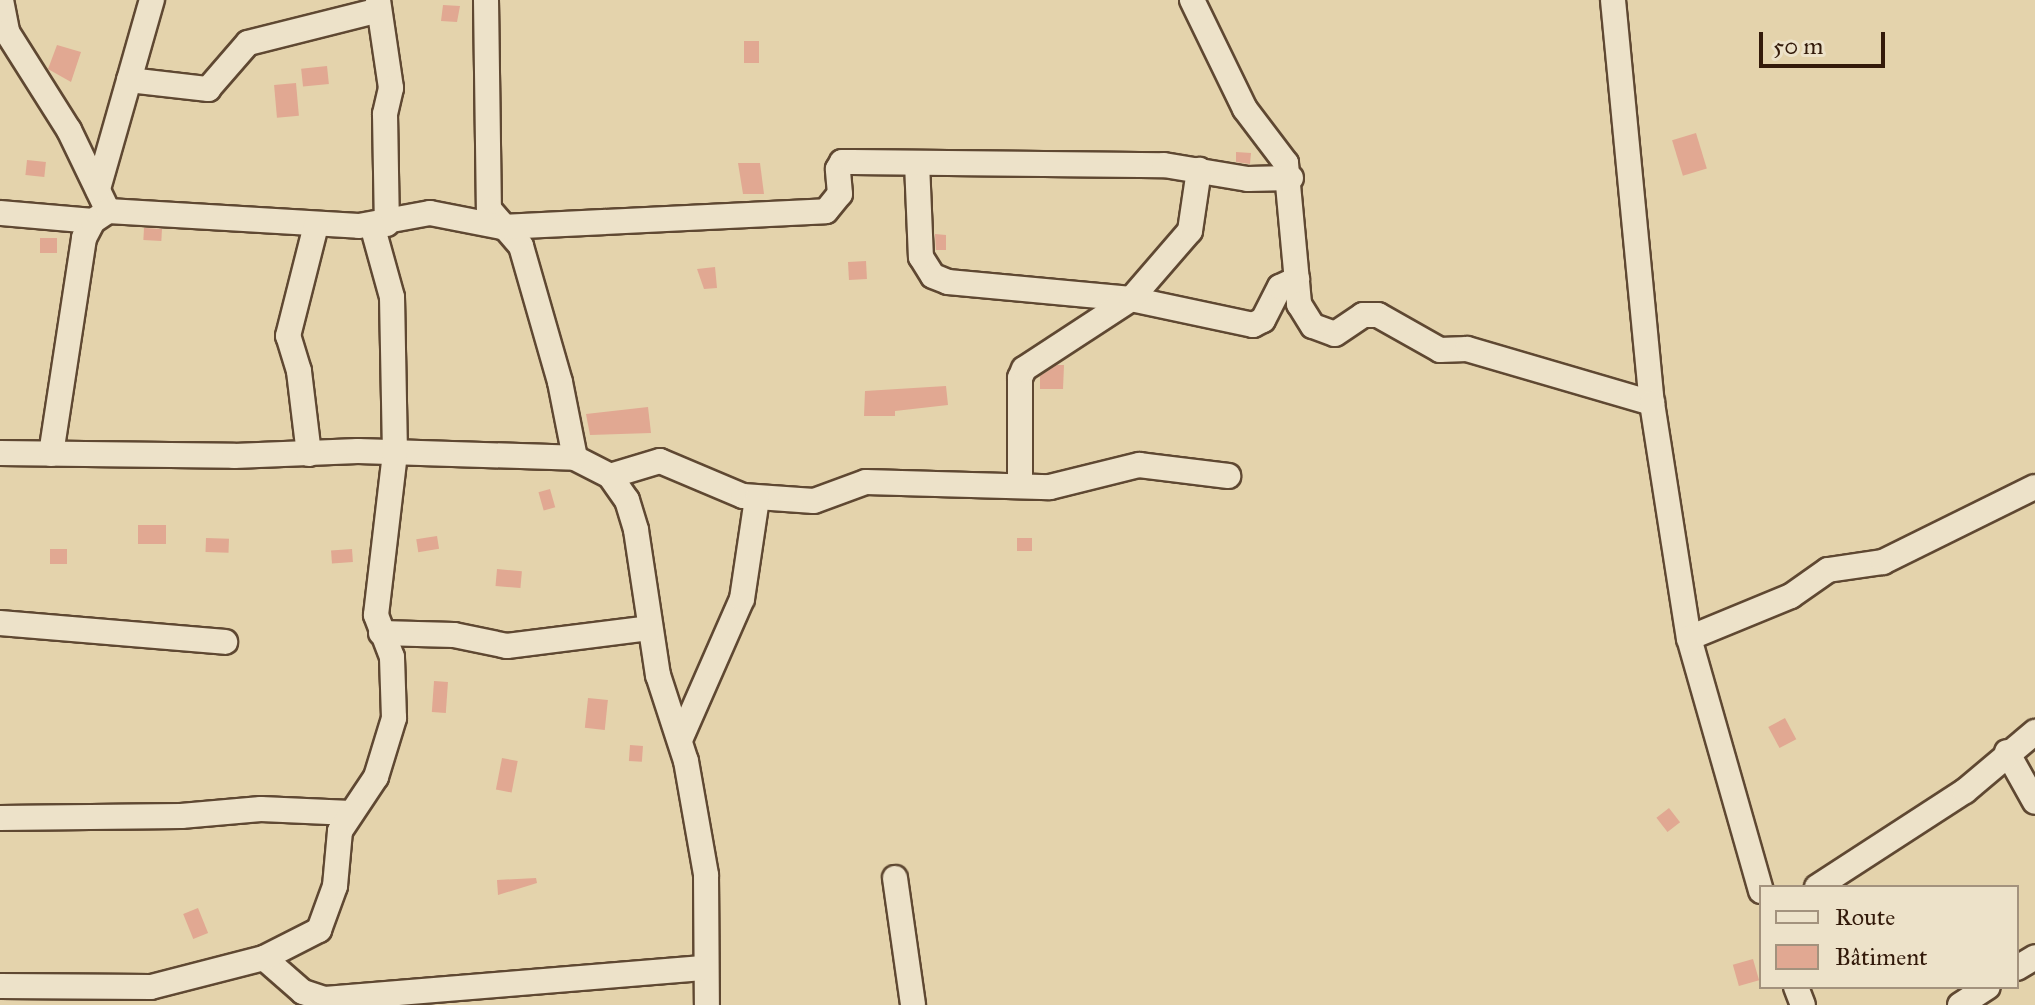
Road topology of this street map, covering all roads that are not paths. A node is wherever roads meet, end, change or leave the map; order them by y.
1 (1, 0) edge
2 (152, 0) edge
3 (486, 0) edge
4 (1192, 0) edge
5 (1613, 0) edge
6 (378, 5) edge
7 (3, 31) edge
8 (129, 80) junction
9 (917, 163) junction
10 (1199, 170) junction
11 (1291, 178) junction
12 (100, 207) junction
13 (0, 213) edge
14 (316, 225) junction
15 (380, 225) junction
16 (502, 227) junction
17 (1297, 279) junction
18 (1131, 299) junction
19 (1652, 403) junction
20 (0, 453) edge
21 (395, 453) junction
22 (51, 454) junction
23 (309, 454) junction
24 (575, 458) junction
25 (610, 476) junction
26 (1228, 476) dead end
27 (1020, 486) junction
28 (2035, 487) edge
29 (757, 499) junction
30 (0, 623) edge
31 (649, 628) junction
32 (381, 633) junction
33 (1689, 638) junction
34 (225, 642) dead end
35 (2035, 732) edge
36 (680, 740) junction
37 (2007, 752) junction
38 (2035, 802) edge
39 (351, 813) junction
40 (0, 818) edge
41 (895, 878) dead end
42 (1759, 885) edge
43 (1820, 885) edge
44 (264, 958) junction
45 (703, 968) junction
46 (0, 986) edge
47 (1985, 989) edge
48 (157, 994) edge
49 (707, 1005) edge
50 (913, 1005) edge
51 (1960, 1005) edge

1 - 7 street
2 - 8 street
3 - 16 street
4 - 11 street
5 - 19 street
6 - 8 street
6 - 15 street
7 - 12 street
8 - 12 street
9 - 10 street
9 - 16 street
9 - 18 street
10 - 11 street
10 - 18 street
11 - 17 street
12 - 13 street
12 - 14 street
12 - 22 street
14 - 15 street
14 - 23 street
15 - 16 street
15 - 21 street
16 - 24 street
17 - 18 street
17 - 19 street
18 - 27 street
19 - 33 street
20 - 22 street
21 - 23 street
21 - 24 street
21 - 32 street
22 - 23 street
24 - 25 street
25 - 29 street
25 - 31 street
26 - 27 street
27 - 29 street
28 - 33 street
29 - 36 street
30 - 34 street
31 - 32 street
31 - 36 street
32 - 39 street
33 - 42 street
35 - 37 street
36 - 45 street
37 - 38 street
37 - 43 street
39 - 40 street
39 - 44 street
41 - 50 street
44 - 45 street
44 - 48 street
45 - 49 street
46 - 48 street
47 - 51 street

